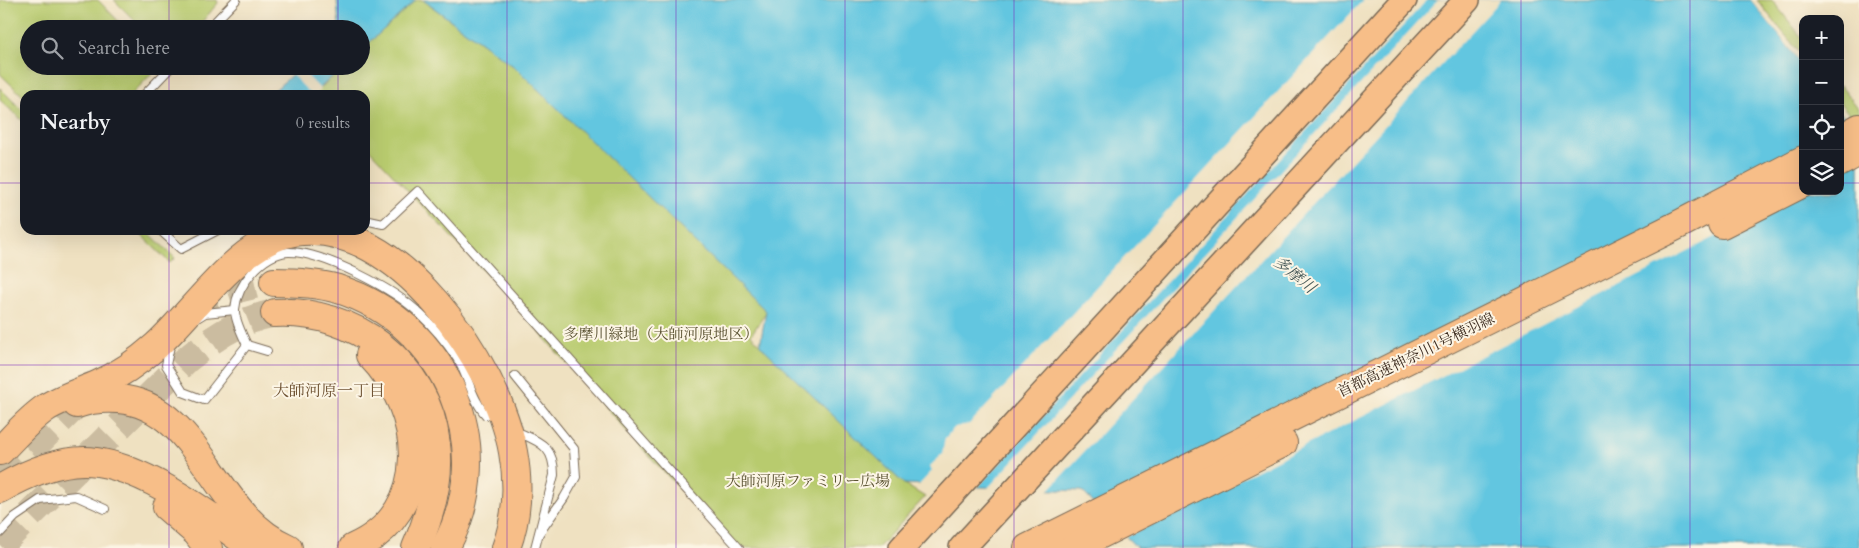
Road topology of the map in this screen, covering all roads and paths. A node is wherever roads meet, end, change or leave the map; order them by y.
1 (236, 0) edge
2 (1404, 0) edge
3 (1467, 0) edge
4 (217, 20) edge
5 (163, 75) edge
6 (149, 90) edge
7 (1859, 128) edge
8 (1844, 137) edge
9 (1859, 152) edge
10 (1844, 160) edge
11 (1799, 162) edge
12 (1799, 185) edge
13 (370, 221) edge
14 (166, 235) edge
15 (208, 235) edge
16 (280, 235) edge
17 (341, 235) edge
18 (274, 282) tunnel mouth
19 (235, 310) junction
20 (247, 345) junction
21 (268, 351) dead end
22 (516, 376) dead end
23 (486, 415) dead end
24 (522, 434) dead end
25 (0, 452) edge
26 (0, 458) edge
27 (6, 486) edge
28 (106, 509) dead end
29 (540, 532) junction
30 (1105, 532) junction
31 (0, 533) edge
32 (208, 548) edge
33 (252, 548) edge
34 (288, 548) edge
35 (353, 548) edge
36 (416, 548) edge
37 (445, 548) edge
38 (506, 548) edge
39 (535, 548) edge
40 (739, 548) edge
41 (902, 548) edge
42 (962, 548) edge
43 (1028, 548) edge
44 (1072, 548) edge
45 (1080, 548) edge

1 - 4 lane
2 - 41 main road
3 - 42 main road
5 - 6 lane
7 - 8 highway
9 - 10 highway
11 - 43 highway, 首都高速神奈川1号横羽線
12 - 30 highway, 首都高速神奈川1号横羽線
13 - 40 lane
14 - 15 lane
16 - 25 highway
17 - 38 highway
18 - 37 highway
19 - 20 lane
19 - 20 lane
19 - 23 lane
20 - 21 lane
22 - 29 lane
24 - 29 lane
26 - 34 highway
27 - 32 highway
27 - 33 highway
28 - 31 lane
29 - 39 lane
30 - 44 highway, 首都高速神奈川1号横羽線
30 - 45 highway
35 - 36 highway

